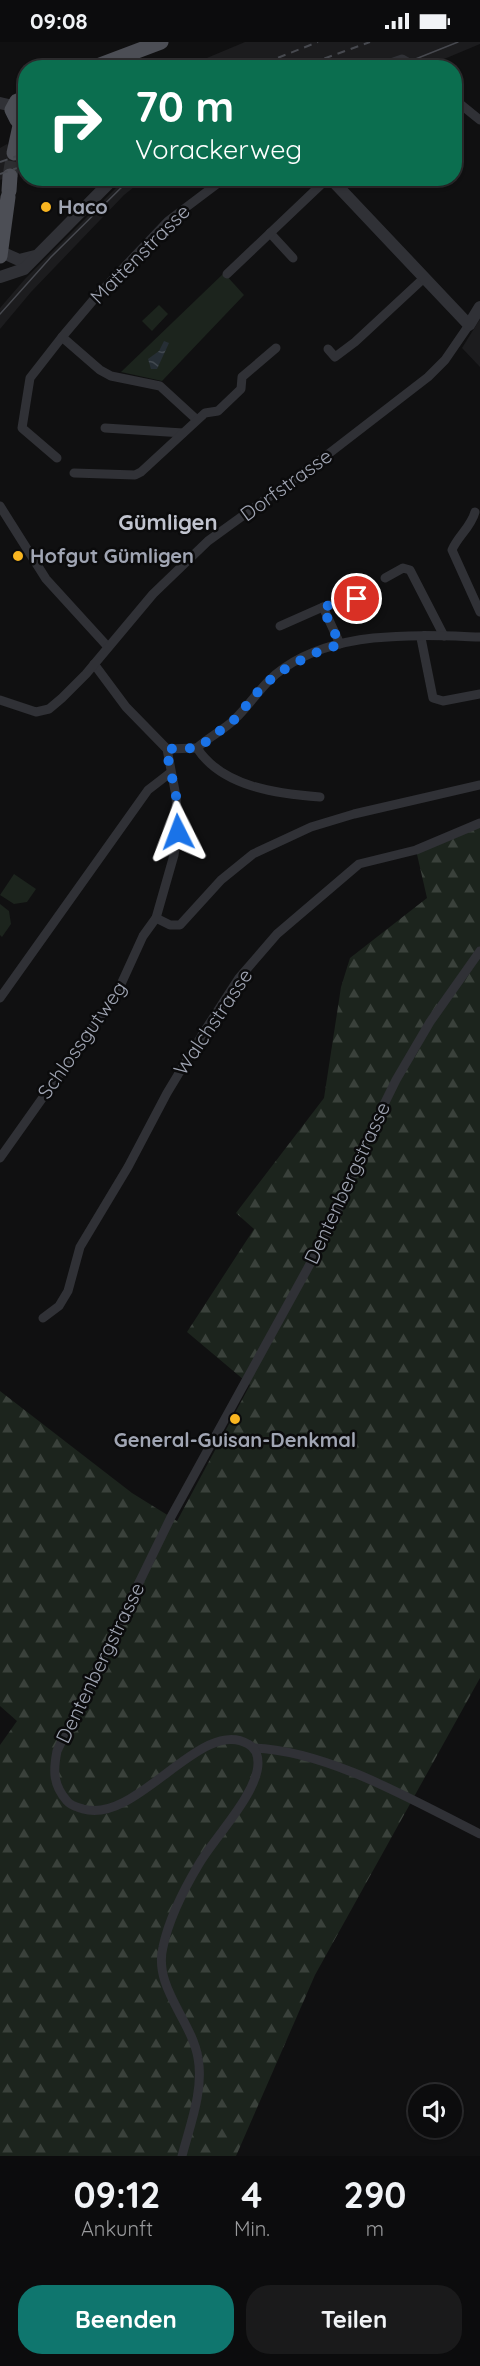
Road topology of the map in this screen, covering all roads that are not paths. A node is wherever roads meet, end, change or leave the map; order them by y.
1 (161, 42) edge
2 (113, 60) edge
3 (13, 102) edge
4 (462, 105) edge
5 (18, 118) edge
6 (480, 120) edge
7 (18, 139) edge
8 (14, 153) tunnel mouth
9 (10, 176) tunnel mouth
10 (106, 186) edge
11 (214, 186) edge
12 (320, 186) edge
13 (337, 186) edge
14 (270, 233) junction
15 (0, 254) edge
16 (36, 256) junction
17 (293, 258) dead end
18 (227, 274) dead end
19 (0, 277) edge
20 (424, 278) junction
21 (480, 307) edge
22 (469, 324) junction
23 (62, 337) junction
24 (276, 348) dead end
25 (328, 349) dead end
26 (196, 419) junction
27 (105, 428) dead end
28 (183, 433) junction
29 (57, 458) dead end
30 (74, 473) dead end
31 (0, 507) edge
32 (475, 512) dead end
33 (385, 578) dead end
34 (372, 592) dead end
35 (322, 607) junction
36 (480, 612) edge
37 (280, 626) dead end
38 (444, 636) junction
39 (480, 637) edge
40 (422, 638) junction
41 (340, 644) junction
42 (108, 647) junction
43 (94, 664) junction
44 (480, 694) edge
45 (0, 700) edge
46 (198, 748) junction
47 (166, 749) junction
48 (170, 773) junction
49 (480, 785) edge
50 (320, 797) dead end
51 (480, 824) edge
52 (156, 918) junction
53 (480, 951) edge
54 (0, 998) edge
55 (0, 1158) edge
56 (43, 1318) dead end
57 (254, 1748) junction
58 (480, 1834) edge
59 (182, 2156) edge

1 - 2 main road
3 - 5 main road
4 - 6 street
7 - 8 main road
9 - 15 main road
10 - 16 street
11 - 23 street, Mattenstrasse
12 - 14 street
13 - 20 street
14 - 17 street
14 - 18 street
15 - 16 street
16 - 19 street
20 - 22 street
20 - 25 street
21 - 22 street, Dorfstrasse
22 - 42 street, Dorfstrasse
23 - 26 street
23 - 29 street, Mattenstrasse
24 - 26 street
26 - 28 street
27 - 28 street
28 - 30 street
31 - 42 street
32 - 36 street
33 - 38 street
34 - 35 street
35 - 37 street
35 - 41 street
38 - 39 street
38 - 40 street
40 - 41 street
40 - 44 street
41 - 46 street
42 - 43 street, Dorfstrasse
43 - 45 street, Dorfstrasse
43 - 47 street
46 - 47 street
46 - 50 street
47 - 48 street
48 - 52 street
48 - 54 street
49 - 52 street
51 - 56 street, Walchstrasse
52 - 55 street, Schlossgutweg
53 - 57 street, Dentenbergstrasse
57 - 58 street, Dentenbergstrasse
57 - 59 street

